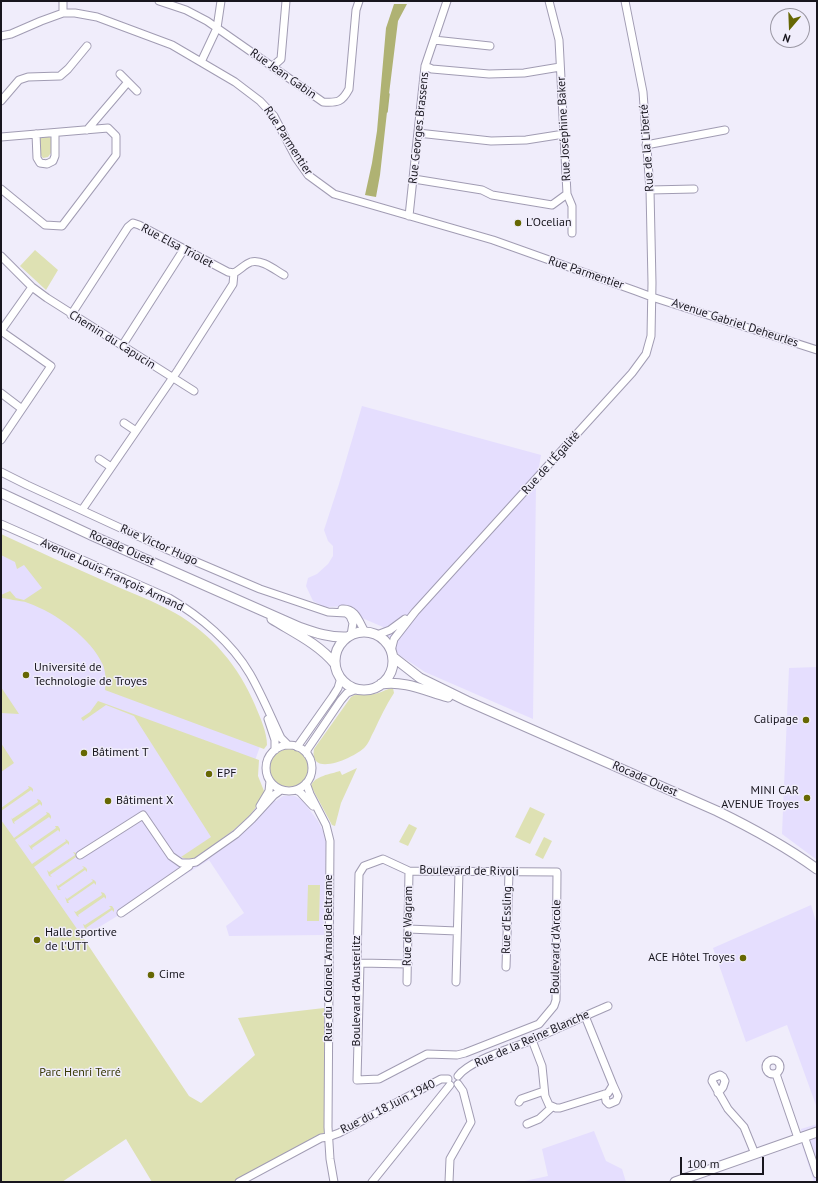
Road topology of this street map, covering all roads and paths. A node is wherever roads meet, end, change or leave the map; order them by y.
1 (63, 1) edge
2 (159, 1) edge
3 (220, 1) edge
4 (286, 1) edge
5 (359, 1) edge
6 (447, 1) edge
7 (549, 1) edge
8 (625, 1) edge
9 (63, 13) junction
10 (217, 28) junction
11 (1, 36) edge
12 (434, 40) junction
13 (87, 46) dead end
14 (490, 46) dead end
15 (201, 62) junction
16 (273, 66) junction
17 (425, 66) junction
18 (560, 67) junction
19 (120, 74) dead end
20 (128, 82) junction
21 (138, 91) dead end
22 (1, 101) edge
23 (97, 118) junction
24 (108, 128) junction
25 (87, 130) junction
26 (725, 130) dead end
27 (54, 133) junction
28 (418, 133) junction
29 (36, 134) junction
30 (564, 134) junction
31 (1, 137) edge
32 (646, 145) junction
33 (414, 179) junction
34 (694, 188) dead end
35 (1, 189) edge
36 (650, 190) junction
37 (567, 194) junction
38 (409, 216) junction
39 (572, 233) dead end
40 (184, 250) junction
41 (1, 256) edge
42 (234, 273) junction
43 (284, 275) dead end
44 (32, 286) junction
45 (652, 297) junction
46 (71, 314) junction
47 (1, 331) edge
48 (122, 346) junction
49 (817, 350) edge
50 (172, 377) junction
51 (194, 391) dead end
52 (1, 393) edge
53 (22, 409) junction
54 (124, 423) dead end
55 (136, 431) junction
56 (1, 440) edge
57 (99, 459) dead end
58 (111, 467) junction
59 (1, 472) edge
60 (1, 493) edge
61 (82, 510) junction
62 (1, 524) edge
63 (243, 602) junction
64 (320, 610) junction
65 (415, 612) junction
66 (365, 632) junction
67 (377, 635) junction
68 (349, 636) junction
69 (392, 654) junction
70 (336, 664) junction
71 (341, 678) junction
72 (381, 684) junction
73 (357, 688) junction
74 (259, 693) junction
75 (467, 701) junction
76 (288, 745) junction
77 (297, 746) junction
78 (275, 750) junction
79 (307, 754) junction
80 (270, 781) junction
81 (306, 783) junction
82 (281, 790) junction
83 (296, 790) junction
84 (321, 815) junction
85 (252, 819) junction
86 (80, 855) dead end
87 (383, 859) joint
88 (190, 863) junction
89 (817, 869) edge
90 (409, 871) junction
91 (458, 871) junction
92 (509, 872) junction
93 (557, 872) joint
94 (121, 913) dead end
95 (408, 929) junction
96 (457, 931) junction
97 (360, 963) junction
98 (408, 964) junction
99 (506, 967) dead end
100 (407, 982) dead end
101 (456, 982) dead end
102 (608, 1006) dead end
103 (585, 1016) junction
104 (532, 1040) junction
105 (456, 1055) joint
106 (776, 1074) dead end
107 (458, 1076) junction
108 (449, 1082) junction
109 (458, 1084) junction
110 (613, 1085) junction
111 (544, 1091) junction
112 (718, 1093) dead end
113 (605, 1094) junction
114 (519, 1102) dead end
115 (552, 1107) junction
116 (527, 1124) dead end
117 (817, 1132) edge
118 (328, 1137) junction
119 (801, 1137) junction
120 (755, 1154) junction
121 (817, 1174) edge
122 (239, 1182) edge
123 (334, 1182) edge
124 (372, 1182) edge
125 (449, 1182) edge
126 (675, 1182) edge

1 - 9 street
2 - 10 street, Rue Jean Gabin
3 - 10 street
4 - 16 street
5 - 16 street, Rue Jean Gabin
6 - 12 street, Rue Georges Brassens
7 - 18 street, Rue Joséphine Baker
8 - 32 street, Rue de la Liberté
9 - 11 street, Rue Parmentier
9 - 15 street, Rue Parmentier
10 - 15 street
10 - 16 street, Rue Jean Gabin
12 - 14 street
12 - 17 street, Rue Georges Brassens
13 - 22 street
15 - 38 street, Rue Parmentier
17 - 18 street
17 - 28 street, Rue Georges Brassens
18 - 30 street, Rue Joséphine Baker
19 - 20 street
20 - 21 street
20 - 23 street
23 - 24 street
23 - 25 street
24 - 25 street
24 - 35 street
25 - 27 street
26 - 32 street
27 - 29 street
27 - 29 street
28 - 30 street
28 - 33 street, Rue Georges Brassens
29 - 31 street
30 - 37 street, Rue Joséphine Baker
32 - 36 street, Rue de la Liberté
33 - 37 street, Rue Joséphine Baker
33 - 38 street, Rue Georges Brassens
34 - 36 street
36 - 45 street, Rue de la Liberté
37 - 39 street
38 - 45 street, Rue Parmentier
40 - 42 street, Rue Elsa Triolet
40 - 46 street, Rue Elsa Triolet
40 - 48 street
41 - 44 street, Chemin du Capucin
42 - 43 street
42 - 50 street
44 - 46 street, Chemin du Capucin
44 - 47 street
45 - 49 street, Avenue Gabriel Deheurles
45 - 65 street, Rue de l'Égalité
46 - 48 street, Chemin du Capucin
47 - 53 street
48 - 50 street, Chemin du Capucin
50 - 51 street, Chemin du Capucin
50 - 55 street
52 - 53 street
53 - 56 street
54 - 55 street
55 - 58 street
57 - 58 street
58 - 61 street
59 - 61 street, Rue Victor Hugo
60 - 63 main road, Rocade Ouest
61 - 64 street, Rue Victor Hugo
62 - 74 street, Avenue Louis François Armand
63 - 68 main road, Rocade Ouest
63 - 70 main road, Rocade Ouest
64 - 66 street, Rue Victor Hugo
64 - 68 street, Rue Victor Hugo
65 - 67 street
65 - 69 street
66 - 67 main road
66 - 68 main road
67 - 69 main road
68 - 70 main road
69 - 72 main road
69 - 75 main road, Rocade Ouest
70 - 71 main road
71 - 73 main road
71 - 77 street
72 - 73 main road
72 - 75 main road, Rocade Ouest
73 - 79 street
74 - 76 street, Avenue Louis François Armand
74 - 78 street, Avenue Louis François Armand
75 - 89 main road, Rocade Ouest
76 - 77 street
76 - 78 street
77 - 79 street
78 - 80 street
79 - 81 street
80 - 82 street
80 - 85 street
81 - 83 street
81 - 84 street, Rue du Colonel Arnaud Beltrame
82 - 83 street
82 - 85 street
83 - 84 street
84 - 118 street, Rue du Colonel Arnaud Beltrame
85 - 88 street
86 - 88 street
87 - 90 street, Boulevard de Rivoli
87 - 97 street, Boulevard d'Austerlitz
88 - 94 street
90 - 91 street, Boulevard de Rivoli
90 - 95 street, Rue de Wagram
91 - 92 street, Boulevard de Rivoli
91 - 96 street
92 - 93 street, Boulevard de Rivoli
92 - 99 street, Rue d'Essling
93 - 105 street, Boulevard d'Arcole
95 - 96 street
95 - 98 street, Rue de Wagram
96 - 101 street
97 - 98 street
97 - 105 street, Boulevard d'Austerlitz
98 - 100 street, Rue de Wagram
102 - 103 street, Rue de la Reine Blanche
103 - 104 street, Rue de la Reine Blanche
103 - 110 street
104 - 107 street, Rue de la Reine Blanche
104 - 111 street
106 - 119 street
107 - 108 street
107 - 109 street
108 - 109 street
108 - 118 street, Rue du 18 Juin 1940
108 - 124 street
109 - 125 street
110 - 113 street
110 - 113 street
111 - 114 street
111 - 115 street
112 - 120 street
113 - 115 street
115 - 116 street
117 - 119 main road
118 - 122 street, Rue du 18 Juin 1940
118 - 123 street, Rue du Colonel Arnaud Beltrame
119 - 120 main road
119 - 121 street
120 - 126 main road

